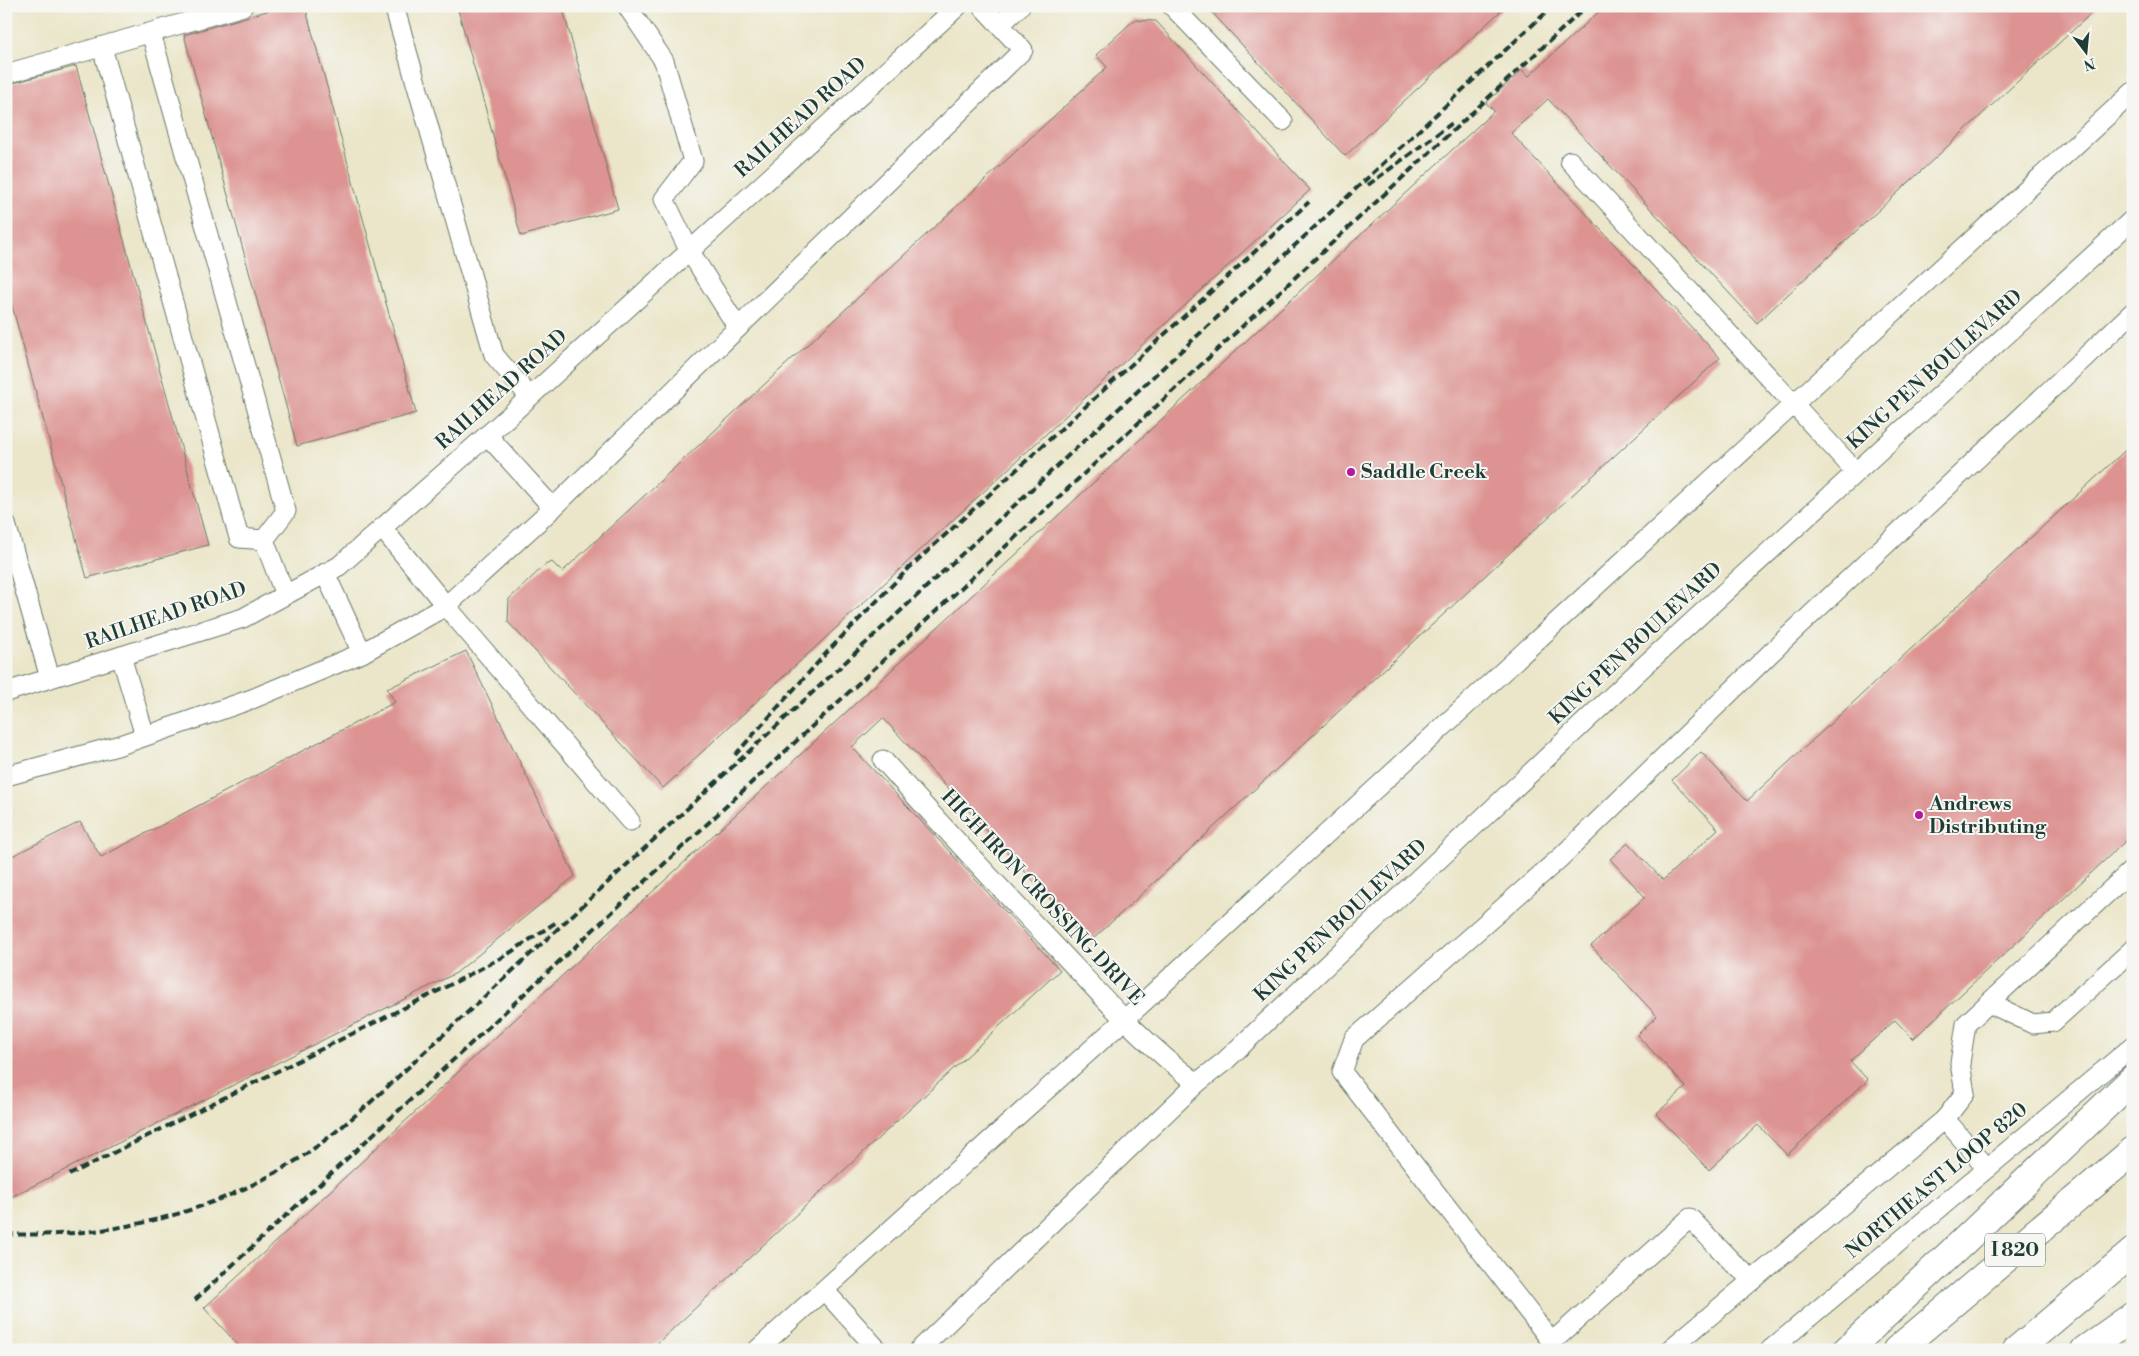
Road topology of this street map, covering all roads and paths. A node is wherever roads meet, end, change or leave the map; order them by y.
1 (243, 6) edge
2 (394, 6) edge
3 (627, 6) edge
4 (958, 6) edge
5 (982, 6) edge
6 (1020, 6) edge
7 (1172, 6) edge
8 (1000, 25) junction
9 (151, 33) junction
10 (102, 46) junction
11 (6, 74) edge
12 (2133, 92) edge
13 (1283, 121) dead end
14 (1570, 161) dead end
15 (2133, 219) edge
16 (689, 250) junction
17 (2133, 312) edge
18 (738, 328) junction
19 (529, 396) junction
20 (1794, 404) junction
21 (487, 435) junction
22 (1856, 472) junction
23 (553, 508) junction
24 (6, 524) edge
25 (382, 528) junction
26 (264, 540) junction
27 (325, 573) junction
28 (285, 595) junction
29 (446, 606) junction
30 (362, 653) junction
31 (121, 656) junction
32 (50, 678) junction
33 (6, 692) edge
34 (145, 736) junction
35 (883, 760) dead end
36 (6, 776) edge
37 (630, 822) dead end
38 (2133, 869) edge
39 (2133, 949) edge
40 (1989, 1003) junction
41 (1124, 1020) junction
42 (2133, 1046) edge
43 (2133, 1079) edge
44 (1197, 1083) junction
45 (1945, 1119) junction
46 (2133, 1151) edge
47 (1987, 1168) junction
48 (2133, 1252) edge
49 (1753, 1280) junction
50 (824, 1290) junction
51 (2133, 1316) edge
52 (1553, 1346) edge
53 (757, 1350) edge
54 (878, 1350) edge
55 (919, 1350) edge
56 (1669, 1350) edge
57 (1770, 1350) edge
58 (1847, 1350) edge
59 (1897, 1350) edge
60 (2018, 1350) edge
61 (2085, 1350) edge

1 - 9 street
2 - 19 street
3 - 16 street
4 - 16 street, RAILHEAD ROAD
5 - 8 street
6 - 8 street
7 - 13 street
8 - 18 street
9 - 10 street
9 - 26 street
10 - 11 street
10 - 26 street
12 - 20 street
14 - 20 street
15 - 22 street, KING PEN BOULEVARD
16 - 18 street
16 - 19 street, RAILHEAD ROAD
17 - 52 street
18 - 23 street
19 - 21 street, RAILHEAD ROAD
20 - 22 street
20 - 41 street
21 - 23 street
21 - 25 street, RAILHEAD ROAD
22 - 44 street, KING PEN BOULEVARD
23 - 29 street
24 - 32 street
25 - 27 street, RAILHEAD ROAD
25 - 29 street
26 - 28 street
27 - 28 street, RAILHEAD ROAD
27 - 30 street
28 - 31 street, RAILHEAD ROAD
29 - 30 street
29 - 37 street
30 - 34 street
31 - 32 street, RAILHEAD ROAD
31 - 34 street
32 - 33 street, RAILHEAD ROAD
34 - 36 street
35 - 41 street, HIGH IRON CROSSING DRIVE
38 - 40 street
39 - 40 street
40 - 45 street
41 - 44 street, HIGH IRON CROSSING DRIVE
41 - 50 street
42 - 47 street, NORTHEAST LOOP 820
43 - 58 highway
44 - 55 street, KING PEN BOULEVARD
45 - 47 street
45 - 49 street
46 - 59 highway, I 820
47 - 57 street, NORTHEAST LOOP 820
48 - 60 highway
49 - 52 street
49 - 56 street
50 - 53 street
50 - 54 street
51 - 61 highway

